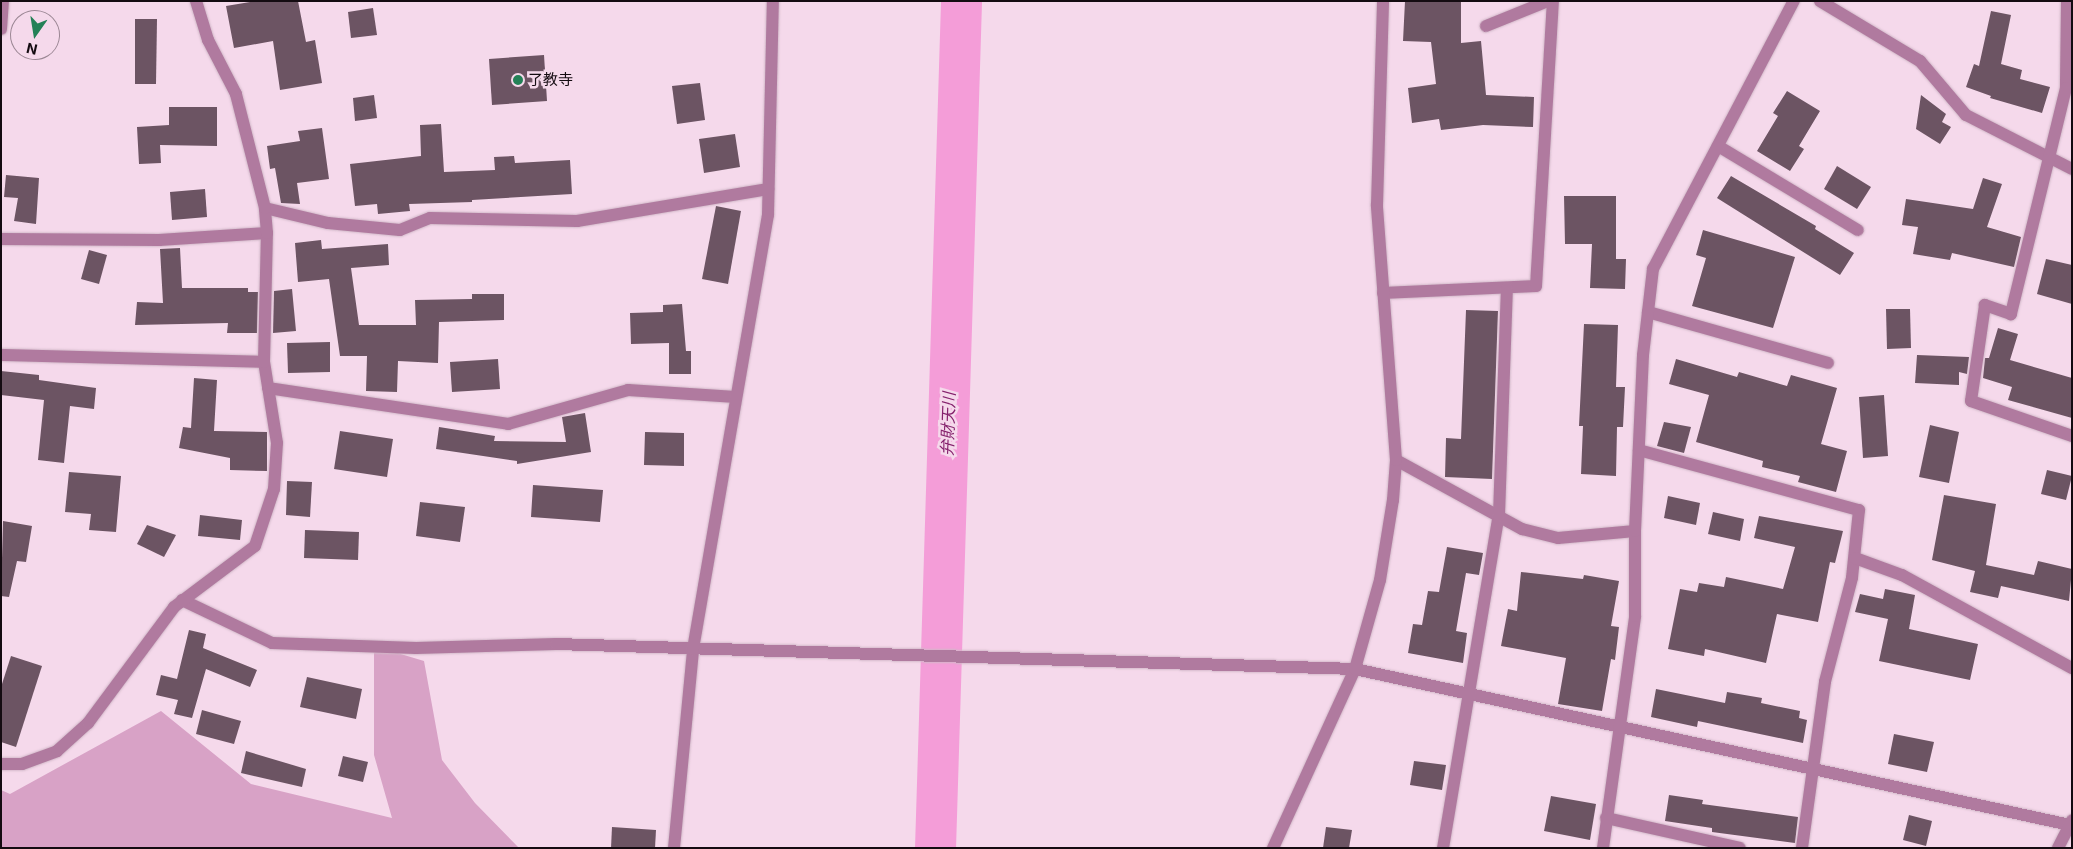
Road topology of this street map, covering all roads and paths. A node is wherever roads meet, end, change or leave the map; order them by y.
1 (3, 1) edge
2 (196, 1) edge
3 (773, 1) edge
4 (1383, 1) edge
5 (1548, 1) edge
6 (1553, 1) edge
7 (1794, 1) edge
8 (1820, 1) edge
9 (2067, 1) edge
10 (1486, 26) dead end
11 (1, 28) edge
12 (1718, 146) junction
13 (2050, 155) junction
14 (2072, 169) edge
15 (768, 189) junction
16 (265, 208) junction
17 (1858, 230) dead end
18 (267, 233) junction
19 (1, 239) edge
20 (1507, 288) junction
21 (1383, 293) junction
22 (1648, 312) junction
23 (1, 355) edge
24 (264, 362) junction
25 (1828, 363) dead end
26 (268, 388) junction
27 (736, 398) junction
28 (2072, 436) edge
29 (1639, 450) junction
30 (1396, 460) junction
31 (1499, 515) junction
32 (1635, 531) junction
33 (1855, 558) junction
34 (182, 600) junction
35 (693, 649) junction
36 (1355, 668) junction
37 (2072, 668) edge
38 (1470, 694) junction
39 (1619, 726) junction
40 (1, 764) edge
41 (1810, 768) junction
42 (1606, 818) junction
43 (2071, 823) edge
44 (674, 848) edge
45 (1273, 848) edge
46 (1443, 848) edge
47 (1602, 848) edge
48 (1740, 848) edge
49 (1802, 848) edge
50 (2058, 848) edge

1 - 11 street
2 - 16 street
3 - 15 street
4 - 21 street
5 - 10 street
6 - 20 street
7 - 12 street
8 - 13 street
9 - 13 street
12 - 17 street
12 - 22 street
13 - 14 street
13 - 28 street
15 - 16 street
15 - 27 street
16 - 18 street
18 - 19 street
18 - 24 street
20 - 21 street
20 - 31 street
21 - 30 street
22 - 25 street
22 - 29 street
23 - 24 street
24 - 26 street
26 - 27 street
26 - 34 street
27 - 35 street
29 - 32 street
29 - 33 street
30 - 31 street
30 - 36 street
31 - 32 street
31 - 38 street
32 - 39 street
33 - 37 street
33 - 41 street
34 - 35 street
34 - 40 street
35 - 36 street
35 - 44 street
36 - 38 street
36 - 45 street
38 - 39 street
38 - 46 street
39 - 41 street
39 - 42 street
41 - 43 street
41 - 49 street
42 - 47 street
42 - 48 street
43 - 50 street

